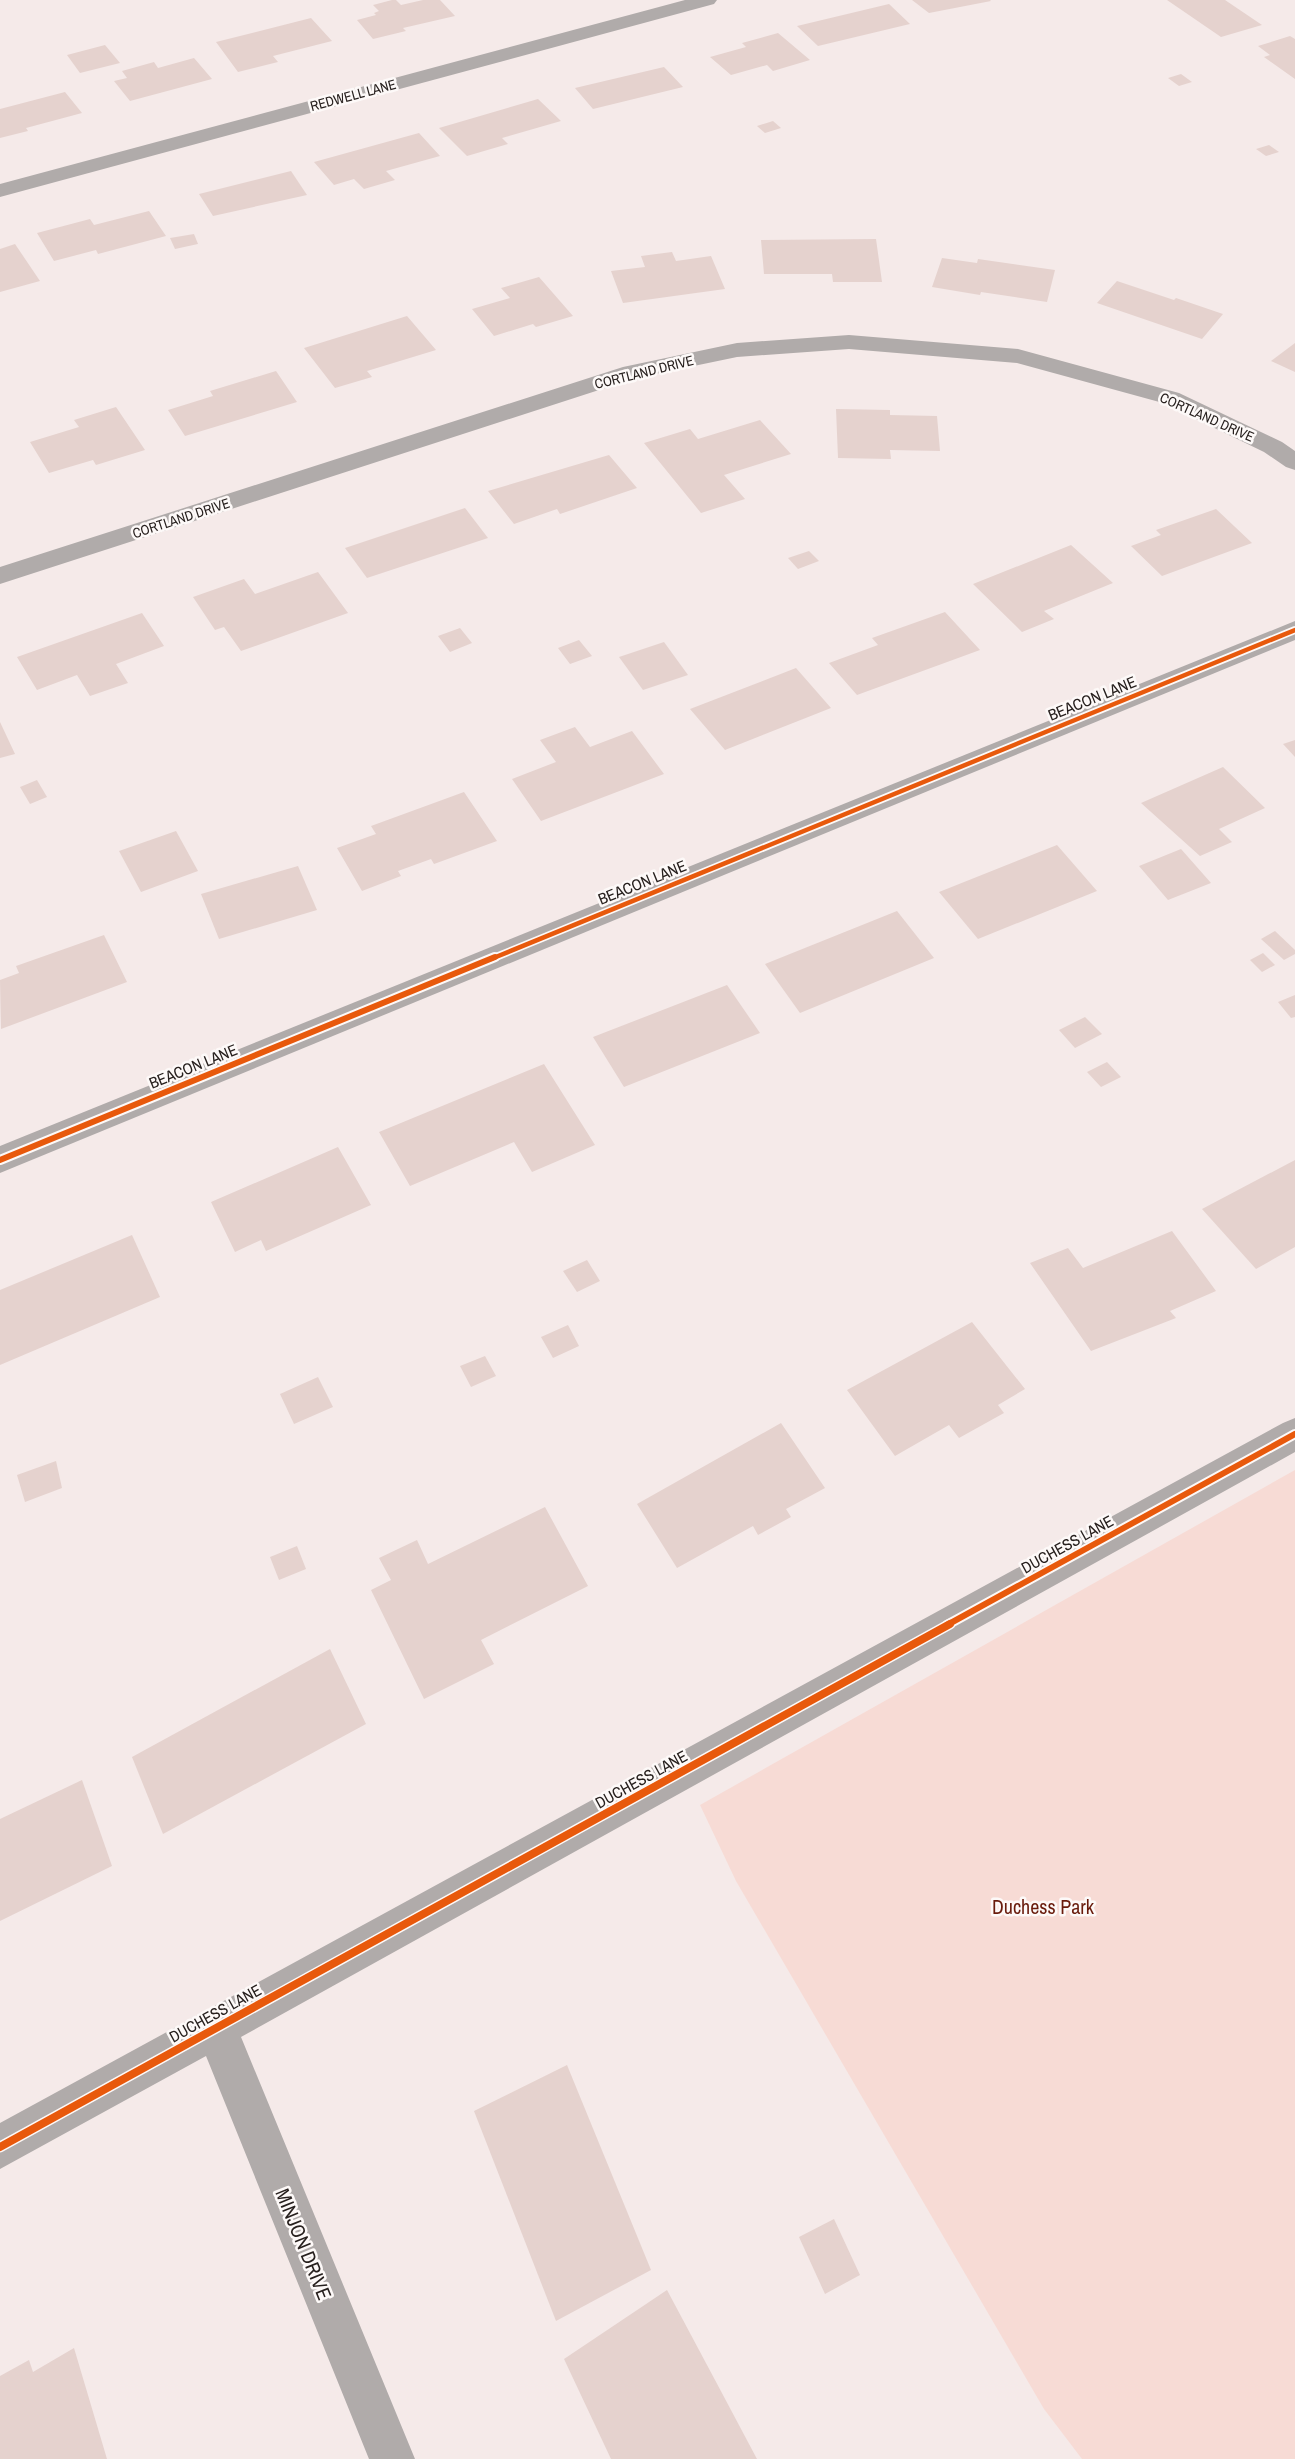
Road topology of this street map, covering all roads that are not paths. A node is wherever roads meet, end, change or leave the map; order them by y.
1 (707, 0) edge
2 (0, 191) edge
3 (1295, 462) edge
4 (0, 576) edge
5 (1295, 630) edge
6 (0, 1160) edge
7 (1295, 1434) edge
8 (216, 2028) junction
9 (0, 2147) edge
10 (392, 2459) edge

1 - 2 street, REDWELL LANE
3 - 4 street, CORTLAND DRIVE
5 - 6 street, BEACON LANE
7 - 8 street, DUCHESS LANE
8 - 9 street, DUCHESS LANE
8 - 10 street, MINJON DRIVE

